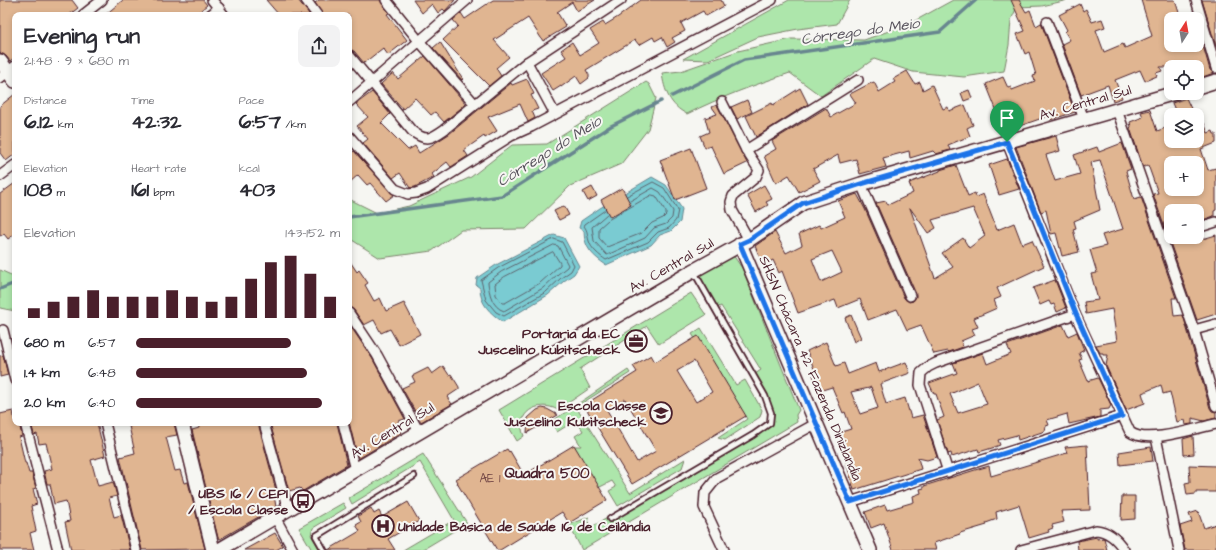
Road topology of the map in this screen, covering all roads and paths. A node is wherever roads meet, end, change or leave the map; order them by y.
1 (102, 0) edge
2 (212, 0) edge
3 (306, 0) edge
4 (386, 0) edge
5 (467, 0) edge
6 (621, 0) edge
7 (772, 0) edge
8 (1196, 0) edge
9 (222, 11) edge
10 (87, 12) edge
11 (315, 12) edge
12 (1047, 22) dead end
13 (419, 41) junction
14 (352, 59) edge
15 (526, 62) junction
16 (1216, 68) edge
17 (858, 80) dead end
18 (1216, 81) edge
19 (371, 83) junction
20 (1204, 85) edge
21 (1164, 96) edge
22 (352, 99) edge
23 (722, 102) dead end
24 (474, 103) junction
25 (1117, 110) junction
26 (555, 114) junction
27 (1084, 119) junction
28 (352, 139) edge
29 (1007, 142) junction
30 (746, 150) junction
31 (12, 167) edge
32 (0, 176) edge
33 (861, 184) junction
34 (1216, 222) edge
35 (1204, 226) edge
36 (1164, 229) edge
37 (744, 242) junction
38 (1169, 244) edge
39 (693, 270) junction
40 (910, 296) dead end
41 (1076, 314) junction
42 (352, 318) edge
43 (1216, 324) edge
44 (3, 330) dead end
45 (1194, 330) junction
46 (12, 368) edge
47 (1216, 406) edge
48 (1122, 416) junction
49 (817, 423) junction
50 (1216, 424) edge
51 (26, 426) edge
52 (106, 426) edge
53 (183, 426) edge
54 (265, 426) edge
55 (344, 426) edge
56 (419, 432) junction
57 (1156, 437) junction
58 (355, 470) junction
59 (948, 472) junction
60 (414, 476) dead end
61 (850, 502) junction
62 (288, 510) junction
63 (275, 517) junction
64 (610, 518) dead end
65 (58, 550) edge
66 (136, 550) edge
67 (213, 550) edge
68 (219, 550) edge
69 (293, 550) edge
70 (324, 550) edge
71 (724, 550) edge
72 (870, 550) edge
73 (1021, 550) edge
74 (1124, 550) edge
75 (1179, 550) edge

1 - 10 street
2 - 9 street
3 - 11 street
4 - 13 street
5 - 13 street
6 - 15 street
7 - 26 street
8 - 16 street
12 - 27 street
13 - 19 street
13 - 24 street
14 - 19 street
15 - 24 street
15 - 26 street
17 - 30 street
18 - 20 street
19 - 22 street
19 - 24 street
21 - 25 street, Av. Central Sul
23 - 30 street
25 - 27 street, Av. Central Sul
25 - 36 street
26 - 28 street
27 - 29 street, Av. Central Sul
29 - 33 street, Av. Central Sul
29 - 41 street
30 - 37 street
31 - 32 street
33 - 37 street, Av. Central Sul
33 - 40 street
34 - 35 street
37 - 39 street, Av. Central Sul
37 - 49 street, SHSN Chácara 42 Fazenda Dinizlandia
38 - 45 street
39 - 56 street, Av. Central Sul
39 - 64 lane
41 - 48 street
41 - 59 street
42 - 56 street
43 - 45 street
44 - 46 street
45 - 47 street
48 - 57 street
48 - 59 street
49 - 61 street, SHSN Chácara 42 Fazenda Dinizlandia
49 - 71 street
50 - 57 street
51 - 65 street
52 - 66 street
53 - 67 street
54 - 62 street
55 - 58 street
56 - 58 street, Av. Central Sul
57 - 75 street
58 - 62 street, Av. Central Sul
59 - 61 street
60 - 70 lane
61 - 72 street, SHSN Chácara 42 Fazenda Dinizlandia
62 - 63 street, Av. Central Sul
63 - 68 street, Av. Central Sul
63 - 69 street
73 - 74 street

